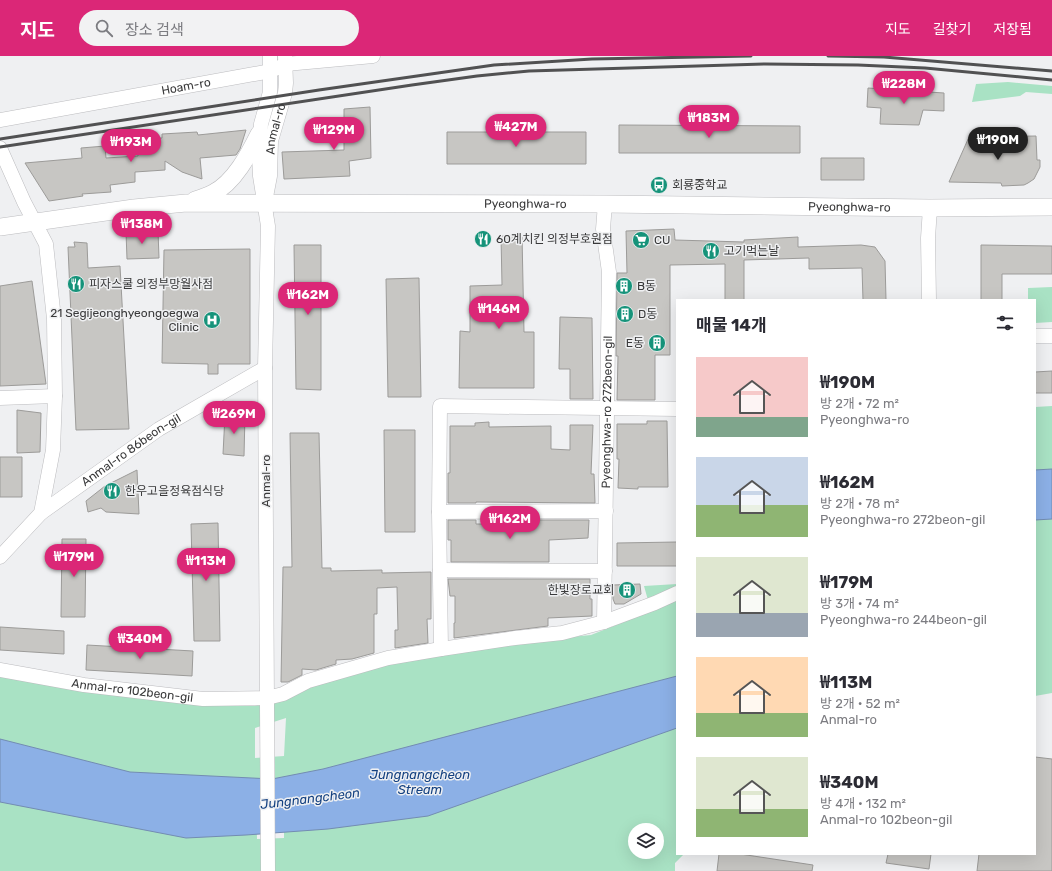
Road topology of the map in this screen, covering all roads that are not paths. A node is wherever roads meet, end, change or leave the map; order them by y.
1 (270, 56) edge
2 (373, 56) edge
3 (286, 60) edge
4 (271, 71) junction
5 (0, 120) edge
6 (259, 134) junction
7 (0, 148) edge
8 (186, 203) junction
9 (264, 203) junction
10 (604, 204) junction
11 (930, 208) junction
12 (1052, 208) edge
13 (34, 222) junction
14 (0, 227) edge
15 (929, 299) edge
16 (1036, 336) edge
17 (1052, 336) edge
18 (265, 368) junction
19 (55, 396) junction
20 (0, 398) edge
21 (607, 408) junction
22 (676, 409) edge
23 (606, 511) junction
24 (439, 512) junction
25 (41, 513) junction
26 (0, 556) edge
27 (440, 570) junction
28 (605, 571) junction
29 (676, 594) edge
30 (604, 622) junction
31 (440, 649) junction
32 (0, 670) edge
33 (267, 705) junction
34 (268, 871) edge

1 - 4 street, Anmal-ro
2 - 3 street, Hoam-ro
3 - 4 street, Hoam-ro
3 - 9 street, Anmal-ro
4 - 5 street, Hoam-ro
4 - 6 street, Anmal-ro
6 - 8 main road
6 - 9 street, Anmal-ro
7 - 13 street
8 - 9 main road, Pyeonghwa-ro
8 - 13 main road, Pyeonghwa-ro
9 - 10 main road, Pyeonghwa-ro
9 - 18 street, Anmal-ro
10 - 11 main road, Pyeonghwa-ro
10 - 21 street, Pyeonghwa-ro 272beon-gil
11 - 12 main road, Pyeonghwa-ro
11 - 15 street
13 - 14 main road, Pyeonghwa-ro
13 - 19 street
16 - 17 street
18 - 25 street, Anmal-ro 86beon-gil
18 - 33 street, Anmal-ro
19 - 20 street
19 - 25 street
21 - 22 street
21 - 23 street, Pyeonghwa-ro 272beon-gil
21 - 24 street
23 - 24 street
23 - 28 street, Pyeonghwa-ro 272beon-gil
24 - 27 street
25 - 26 street, Anmal-ro 86beon-gil
27 - 28 street
27 - 31 street
28 - 30 street, Pyeonghwa-ro 272beon-gil
29 - 30 street, Anmal-ro 102beon-gil
30 - 31 street, Anmal-ro 102beon-gil
31 - 33 street, Anmal-ro 102beon-gil
32 - 33 street, Anmal-ro 102beon-gil
33 - 34 street, Anmal-ro

